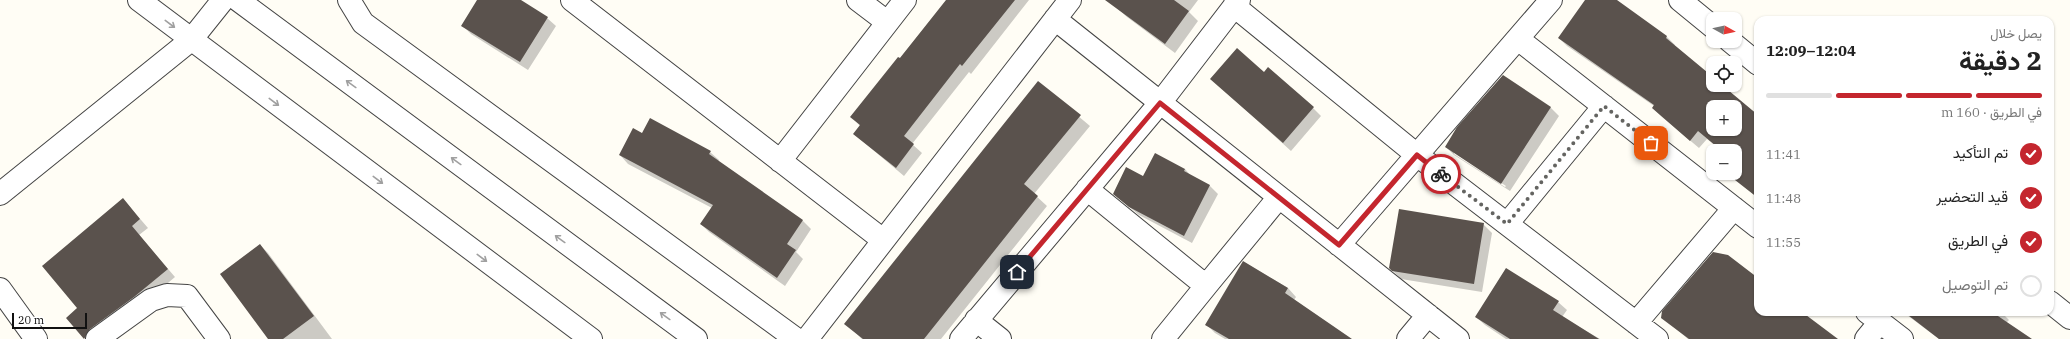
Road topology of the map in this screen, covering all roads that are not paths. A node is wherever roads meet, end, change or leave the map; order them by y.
1 (139, 0) edge
2 (223, 0) edge
3 (238, 0) edge
4 (349, 0) edge
5 (572, 0) edge
6 (858, 0) edge
7 (905, 0) edge
8 (1070, 0) edge
9 (1551, 0) edge
10 (1680, 0) edge
11 (1236, 3) edge
12 (1055, 19) junction
13 (1706, 21) edge
14 (888, 22) junction
15 (1518, 39) junction
16 (191, 40) junction
17 (1739, 48) edge
18 (1754, 61) edge
19 (1160, 103) junction
20 (1604, 106) junction
21 (1417, 155) junction
22 (780, 161) junction
23 (1258, 181) junction
24 (1088, 189) junction
25 (0, 194) edge
26 (1279, 197) junction
27 (1734, 208) junction
28 (1754, 223) edge
29 (1507, 224) junction
30 (1251, 230) junction
31 (883, 240) junction
32 (1339, 245) junction
33 (1206, 286) junction
34 (0, 289) edge
35 (2054, 305) edge
36 (1428, 315) junction
37 (1873, 317) edge
38 (2070, 318) edge
39 (976, 320) junction
40 (1636, 323) junction
41 (36, 339) edge
42 (97, 339) edge
43 (219, 339) edge
44 (591, 339) edge
45 (696, 339) edge
46 (796, 339) edge
47 (806, 339) edge
48 (961, 339) edge
49 (1000, 339) edge
50 (1163, 339) edge
51 (1408, 339) edge
52 (1458, 339) edge
53 (1657, 339) edge
54 (1866, 339) edge
55 (1902, 339) edge

1 -> 16 street
2 - 16 street
45 -> 3 street
4 - 46 street
5 - 22 street
6 - 14 street
7 - 14 street
8 - 12 street
9 - 15 street
10 - 13 street
11 - 19 street
11 - 21 street
12 - 19 street
12 - 31 street
14 - 22 street
15 - 20 street
15 - 21 street
16 - 25 street
16 -> 44 street
17 - 18 street
19 - 23 street
19 - 24 street
20 - 27 street
20 - 29 street
21 - 29 street
21 - 32 street
22 - 31 street
23 - 26 street
23 - 30 street
24 - 33 street
24 - 39 street
26 - 30 street
26 - 32 street
27 - 28 street
27 - 40 street
29 - 40 street
30 - 33 street
31 - 47 street
32 - 36 street
33 - 50 street
34 - 41 street
35 - 38 street
36 - 51 street
36 - 52 street
37 - 54 street
37 - 55 street
39 - 48 street
39 - 49 street
40 - 53 street
42 - 43 street

